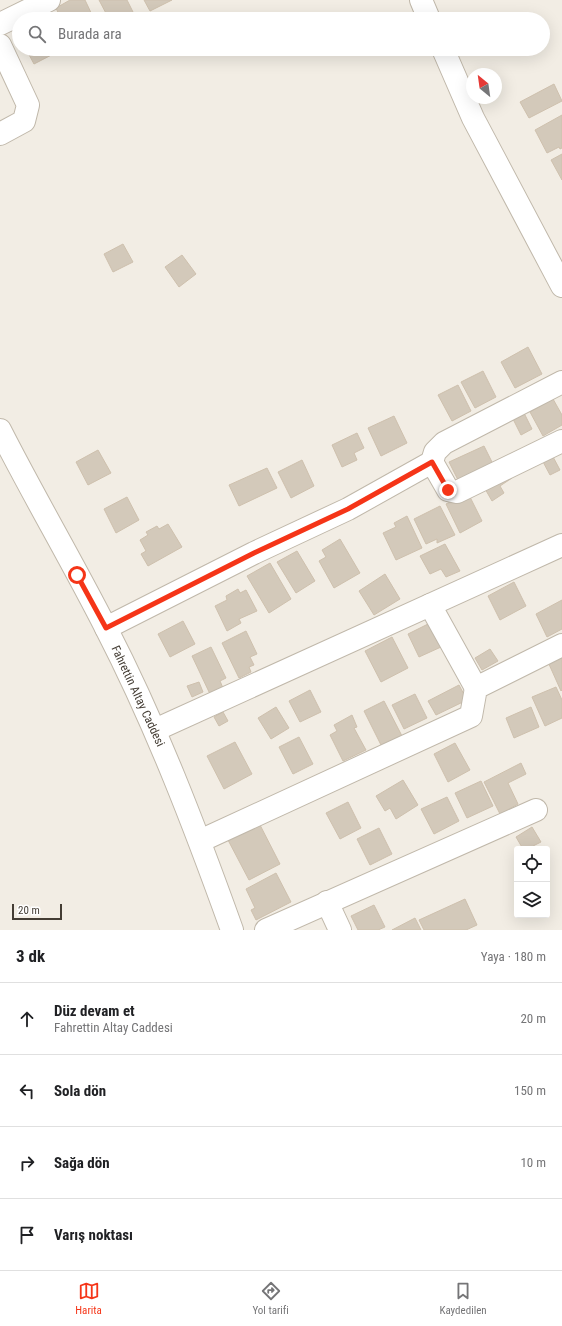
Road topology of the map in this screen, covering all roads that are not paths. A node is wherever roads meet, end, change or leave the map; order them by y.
1 (49, 0) edge
2 (421, 0) edge
3 (24, 12) edge
4 (426, 12) edge
5 (12, 18) edge
6 (0, 24) edge
7 (0, 45) edge
8 (446, 56) edge
9 (0, 134) edge
10 (562, 286) edge
11 (562, 382) edge
12 (0, 430) edge
13 (562, 441) edge
14 (432, 462) junction
15 (562, 546) edge
16 (430, 605) junction
17 (106, 628) junction
18 (562, 645) edge
19 (476, 688) junction
20 (155, 730) junction
21 (536, 810) dead end
22 (200, 841) junction
23 (327, 902) junction
24 (232, 930) edge
25 (266, 930) edge
26 (340, 930) edge

1 - 3 street
2 - 4 street
5 - 6 street
7 - 9 street
8 - 10 street
11 - 14 street
12 - 17 street, Fahrettin Altay Caddesi
13 - 14 street
14 - 17 street
15 - 16 street
16 - 19 street
16 - 20 street
17 - 20 street, Fahrettin Altay Caddesi
18 - 19 street
19 - 22 street
20 - 22 street, Fahrettin Altay Caddesi
21 - 23 street
22 - 24 street, Fahrettin Altay Caddesi
23 - 25 street
23 - 26 street

